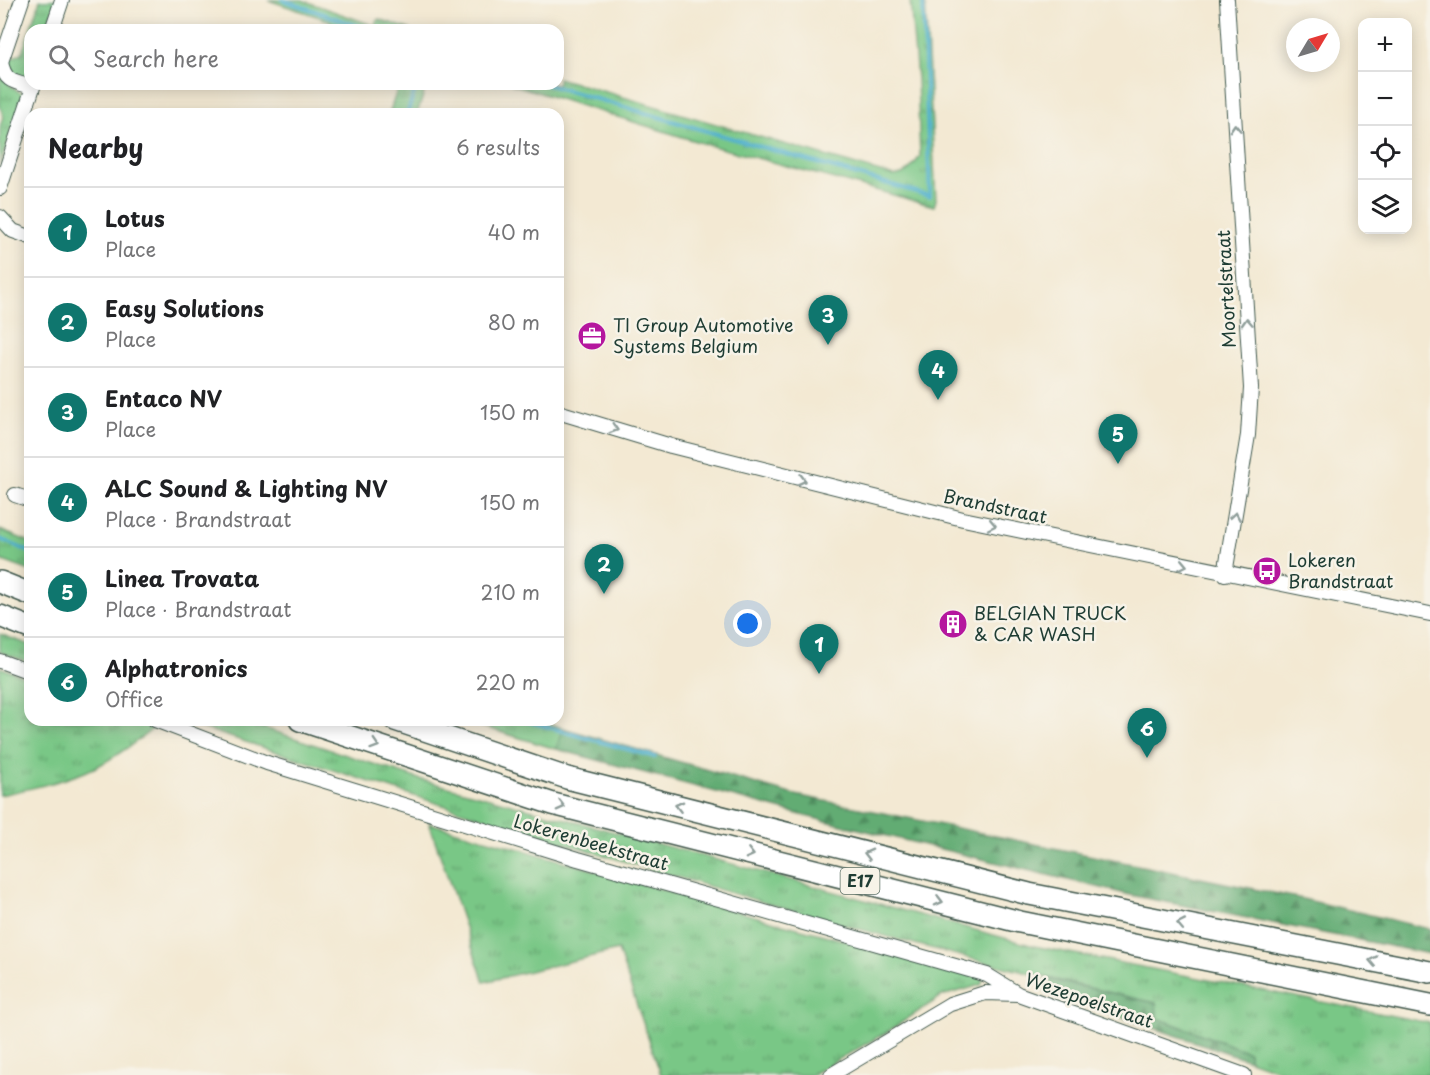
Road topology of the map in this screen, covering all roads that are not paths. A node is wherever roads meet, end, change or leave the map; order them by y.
1 (22, 0) edge
2 (62, 0) edge
3 (1227, 0) edge
4 (54, 24) edge
5 (24, 83) edge
6 (31, 90) edge
7 (26, 108) edge
8 (24, 113) edge
9 (0, 188) edge
10 (0, 217) edge
11 (24, 235) edge
12 (564, 414) edge
13 (15, 495) dead end
14 (24, 498) edge
15 (1225, 574) junction
16 (0, 582) edge
17 (24, 592) edge
18 (1430, 614) edge
19 (0, 615) edge
20 (24, 625) edge
21 (0, 661) edge
22 (24, 670) edge
23 (171, 726) edge
24 (318, 726) edge
25 (413, 726) edge
26 (1430, 972) edge
27 (1018, 994) junction
28 (1430, 1005) edge
29 (831, 1075) edge
30 (1244, 1075) edge

1 - 5 street
2 - 4 street
15 -> 3 street, Moortelstraat
6 - 7 street
8 - 9 street
10 - 11 street
12 -> 15 street, Brandstraat
13 - 14 street
15 - 18 street, Brandstraat
16 - 17 highway
19 - 20 highway
21 - 22 street
23 - 27 street, Lokerenbeekstraat
24 -> 28 highway, E17
26 -> 25 highway, E17
27 - 29 street, Wezepoelstraat
27 - 30 street, Wezepoelstraat

